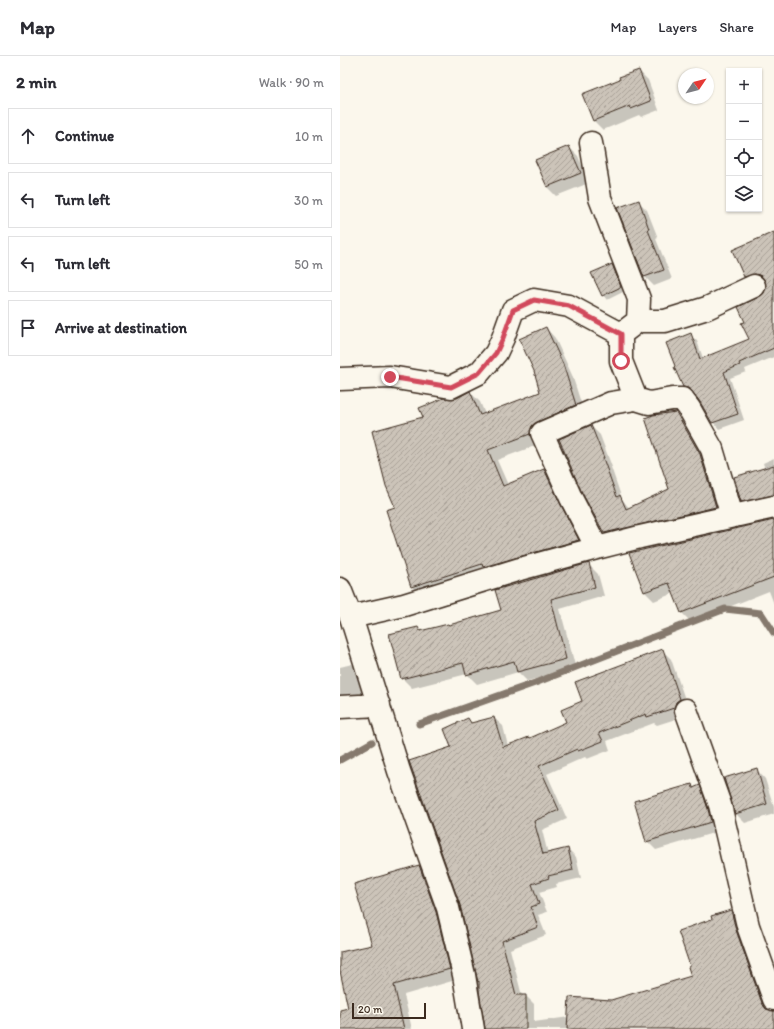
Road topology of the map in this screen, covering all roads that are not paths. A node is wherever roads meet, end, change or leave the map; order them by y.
1 (592, 144) dead end
2 (754, 286) dead end
3 (638, 321) junction
4 (621, 334) junction
5 (340, 379) edge
6 (636, 399) junction
7 (774, 507) edge
8 (732, 516) junction
9 (598, 548) junction
10 (340, 589) edge
11 (351, 617) junction
12 (379, 705) junction
13 (340, 706) edge
14 (686, 710) dead end
15 (774, 1000) edge
16 (473, 1029) edge

1 - 3 street
2 - 3 street
3 - 4 street
4 - 5 street
4 - 6 street
6 - 8 street
6 - 9 street
7 - 8 street
8 - 9 street
9 - 11 street
10 - 11 street
11 - 12 street
12 - 13 street
12 - 16 street
14 - 15 street

